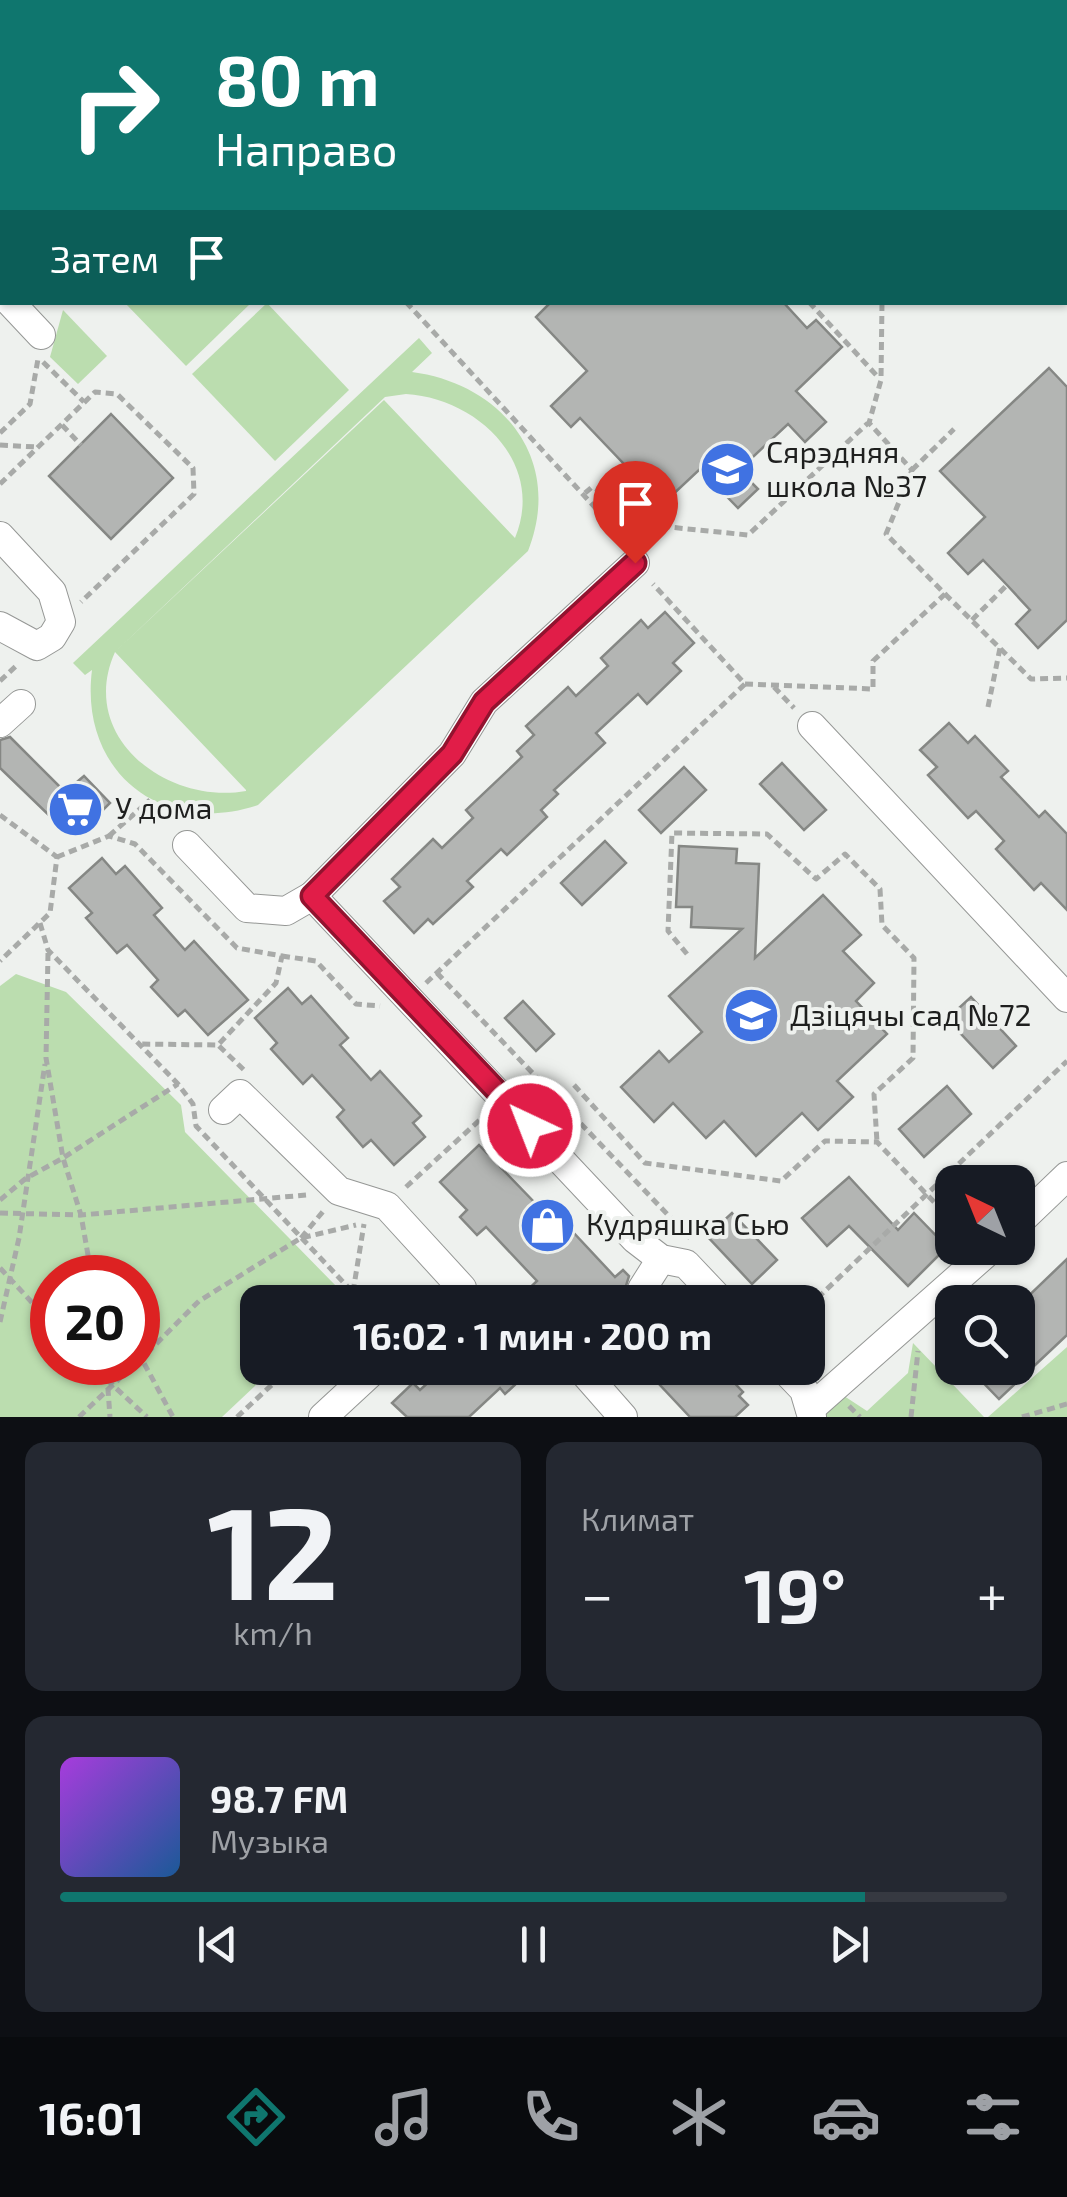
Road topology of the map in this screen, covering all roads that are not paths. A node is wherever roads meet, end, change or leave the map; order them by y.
1 (13, 305) edge
2 (42, 335) road end
3 (0, 536) edge
4 (635, 563) road end
5 (0, 626) edge
6 (21, 704) dead end
7 (0, 723) edge
8 (812, 726) dead end
9 (187, 845) dead end
10 (312, 896) junction
11 (1067, 998) edge
12 (224, 1110) dead end
13 (1067, 1176) edge
14 (1035, 1207) edge
15 (662, 1259) junction
16 (973, 1265) edge
17 (459, 1285) edge
18 (645, 1285) edge
19 (706, 1285) edge
20 (358, 1385) edge
21 (595, 1385) edge
22 (799, 1385) edge
23 (811, 1413) edge
24 (323, 1417) edge
25 (622, 1417) edge

1 - 2 lane
3 - 5 lane
4 - 10 lane
6 - 7 lane
8 - 11 lane
9 - 10 lane
10 - 15 lane
12 - 17 lane
13 - 14 lane
15 - 18 lane
15 - 19 lane
16 - 23 lane
20 - 24 lane
21 - 25 lane
22 - 23 lane

